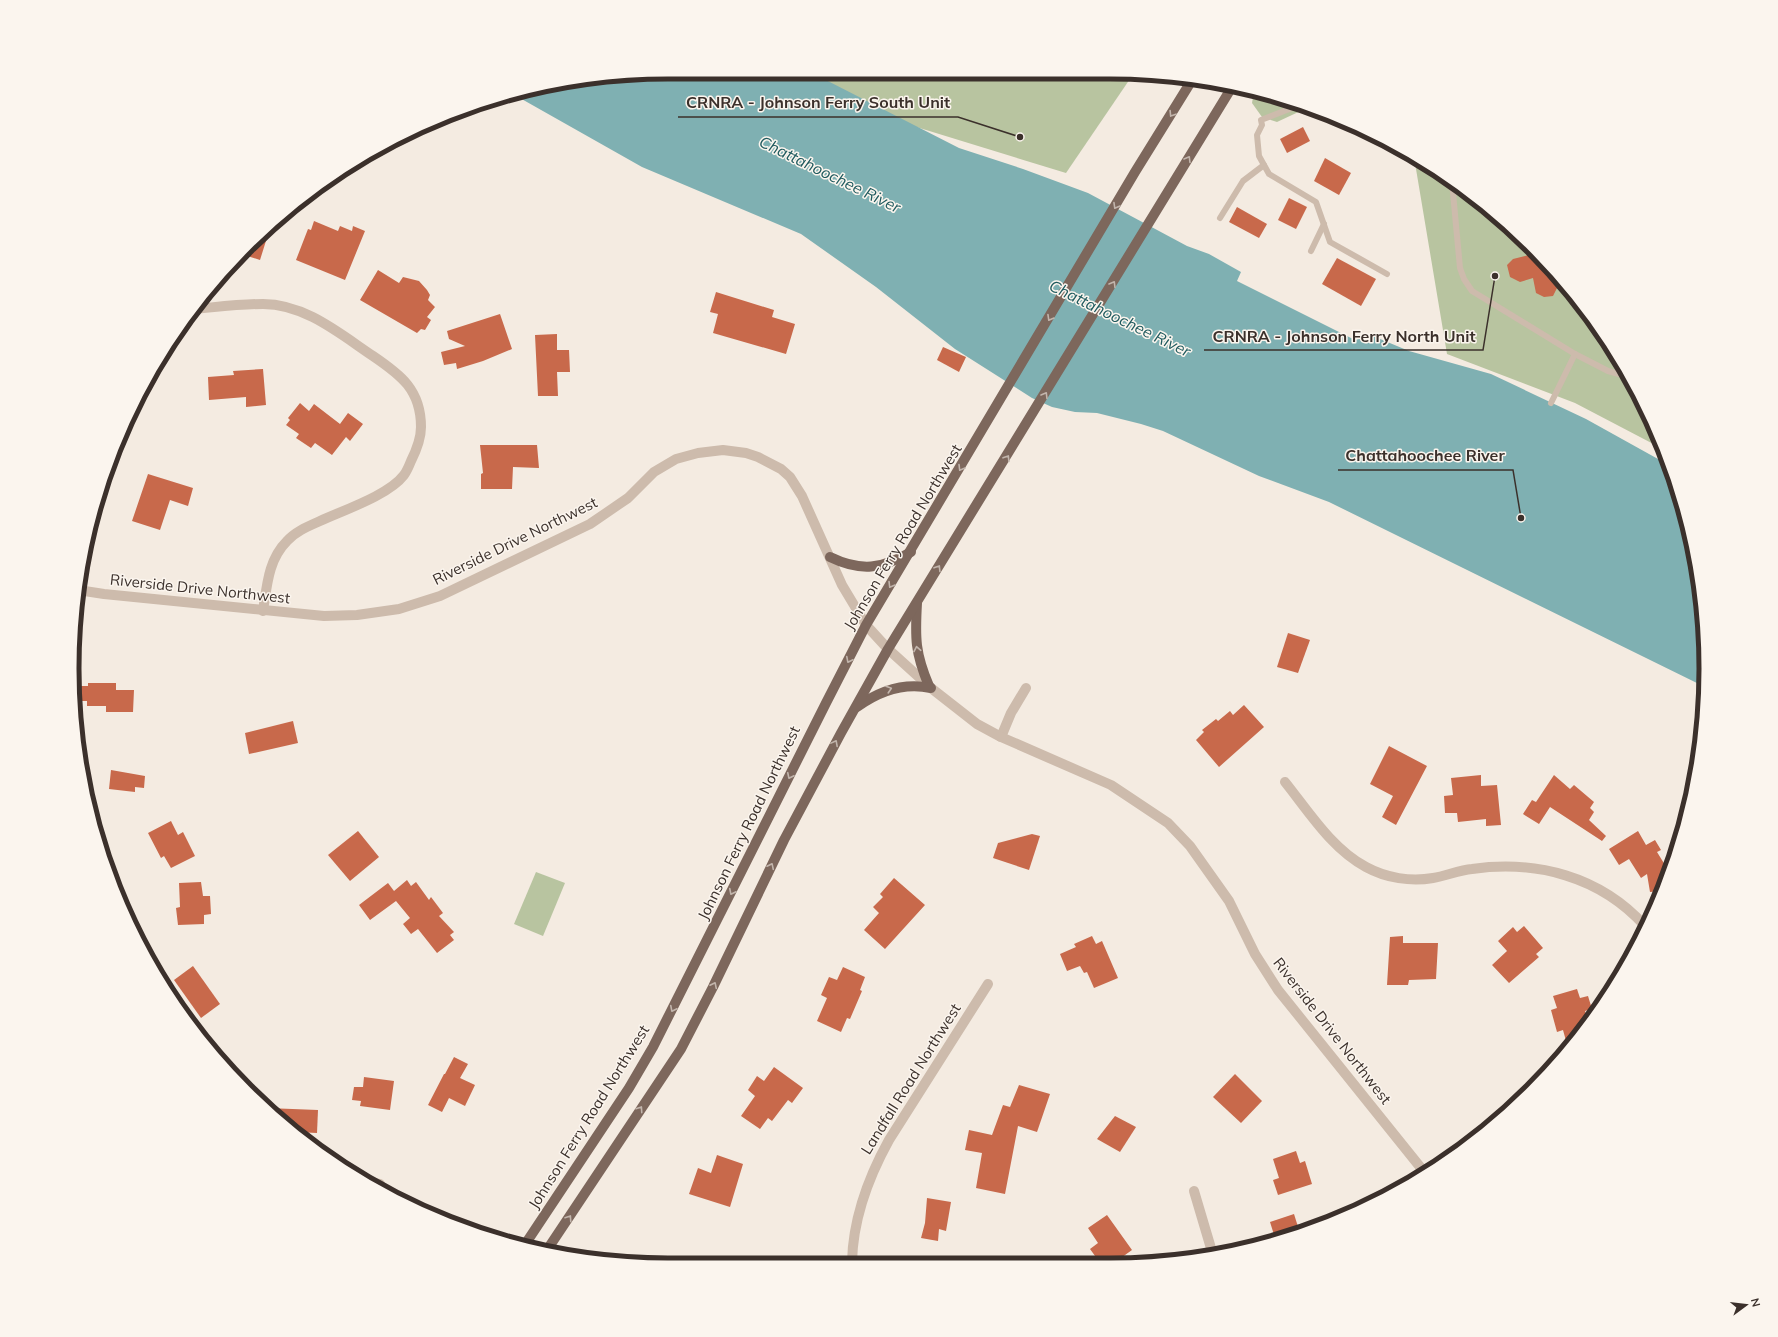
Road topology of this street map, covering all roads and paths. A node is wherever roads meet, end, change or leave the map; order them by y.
1 (1189, 84) edge
2 (1230, 91) edge
3 (1292, 108) edge
4 (1264, 165) junction
5 (1453, 190) edge
6 (1220, 218) dead end
7 (1324, 224) junction
8 (1311, 251) dead end
9 (1387, 274) dead end
10 (202, 308) edge
11 (1575, 354) junction
12 (1620, 374) edge
13 (1551, 403) dead end
14 (911, 552) junction
15 (830, 557) junction
16 (84, 591) edge
17 (918, 601) junction
18 (263, 611) junction
19 (866, 626) junction
20 (888, 649) junction
21 (930, 687) junction
22 (1026, 688) dead end
23 (855, 708) junction
24 (1001, 737) junction
25 (1285, 782) dead end
26 (1641, 922) edge
27 (988, 984) dead end
28 (1421, 1168) edge
29 (1194, 1191) dead end
30 (527, 1241) edge
31 (550, 1246) edge
32 (1211, 1249) edge
33 (852, 1258) edge

1 -> 14 main road, Johnson Ferry Road Northwest
17 -> 2 main road
3 - 4 lane
4 - 6 lane
4 - 7 lane
5 - 11 lane
7 - 8 lane
7 - 9 lane
10 - 18 street
11 - 12 lane
11 - 13 lane
14 - 15 main road
14 -> 19 main road, Johnson Ferry Road Northwest
15 - 18 street, Riverside Drive Northwest
15 - 19 street, Riverside Drive Northwest
16 - 18 street, Riverside Drive Northwest
17 - 20 main road
21 -> 17 main road
19 - 20 street, Riverside Drive Northwest
19 -> 30 main road, Johnson Ferry Road Northwest
20 - 21 street, Riverside Drive Northwest
20 - 23 main road
23 -> 21 main road
21 - 24 street, Riverside Drive Northwest
22 - 24 street
31 -> 23 main road
24 - 28 street, Riverside Drive Northwest
25 - 26 street
27 - 33 street, Landfall Road Northwest
29 - 32 street

